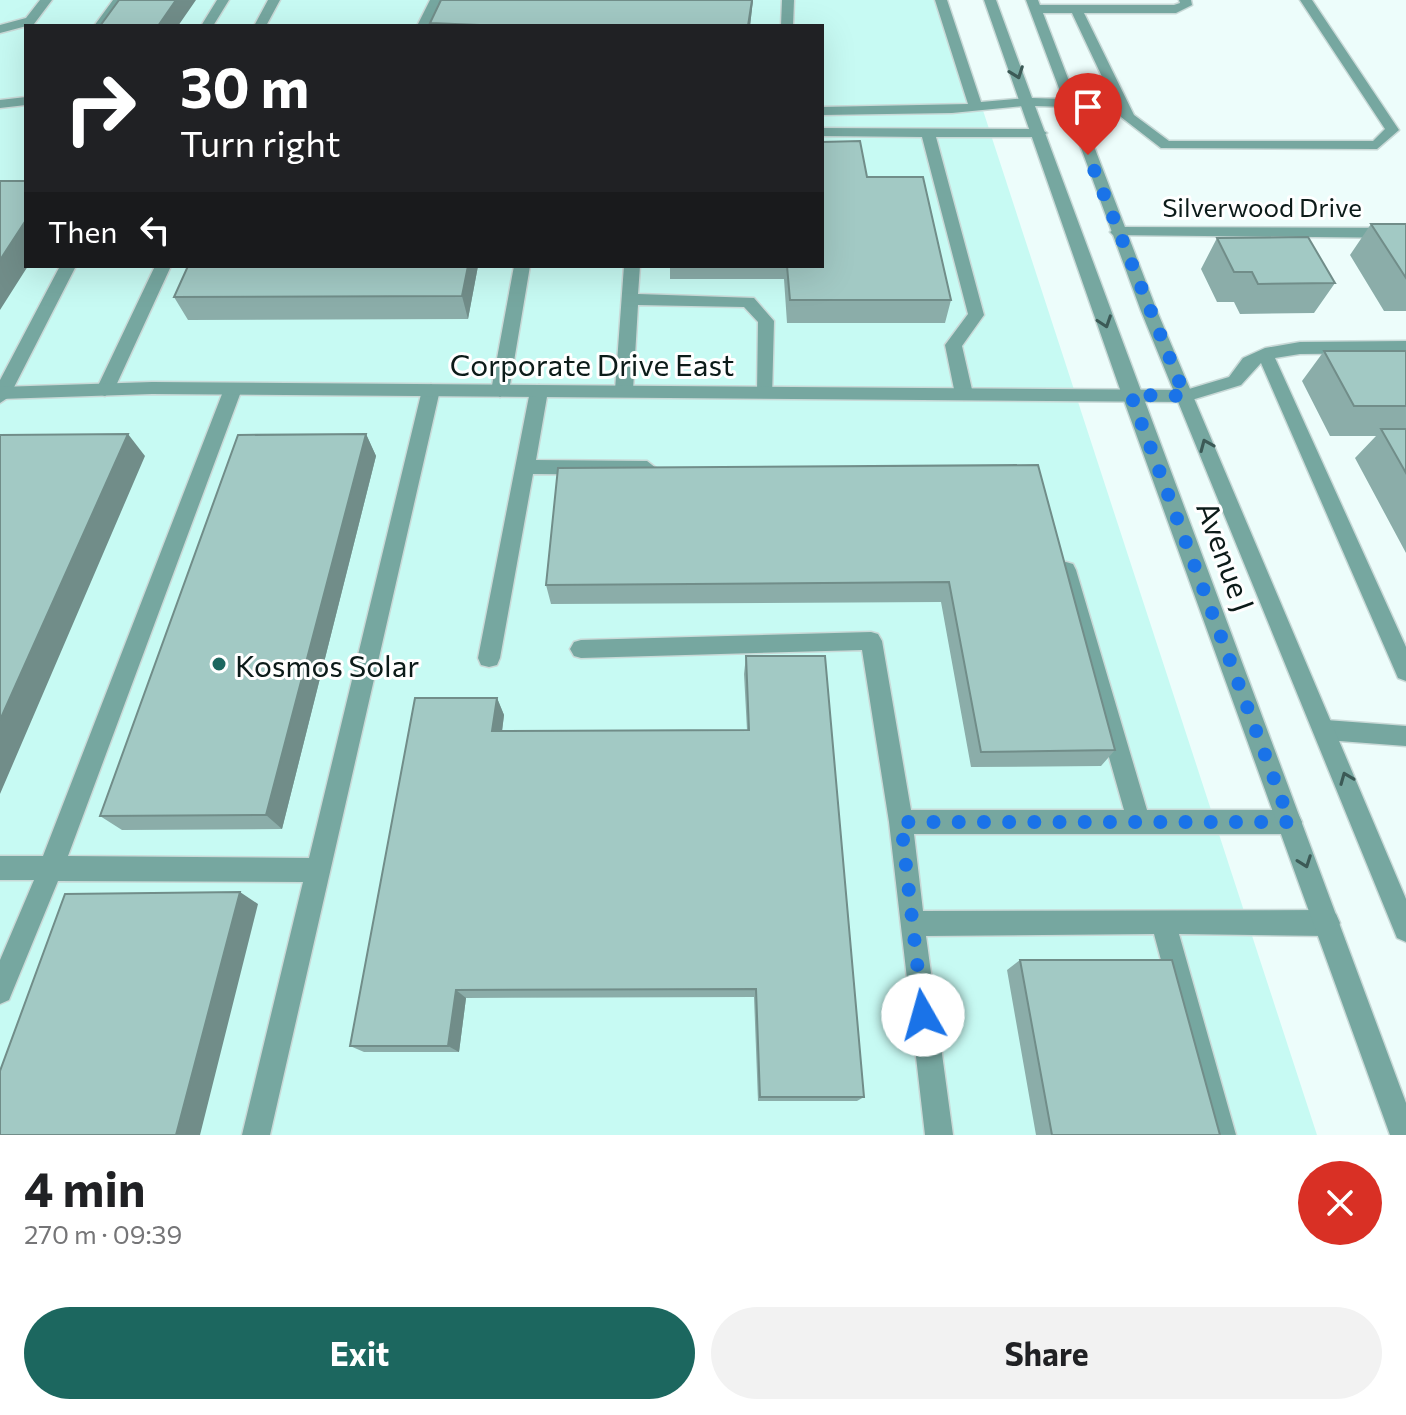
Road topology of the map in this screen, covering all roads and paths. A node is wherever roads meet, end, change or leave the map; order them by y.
1 (46, 0) edge
2 (119, 0) edge
3 (223, 0) edge
4 (274, 0) edge
5 (436, 0) edge
6 (788, 0) edge
7 (941, 0) edge
8 (990, 0) edge
9 (1185, 0) edge
10 (1306, 0) edge
11 (1034, 5) edge
12 (1077, 10) junction
13 (101, 24) edge
14 (208, 24) edge
15 (261, 24) edge
16 (424, 24) edge
17 (787, 24) edge
18 (0, 29) edge
19 (24, 101) edge
20 (1028, 102) junction
21 (1068, 103) junction
22 (0, 104) edge
23 (975, 105) junction
24 (824, 111) edge
25 (824, 132) edge
26 (928, 132) junction
27 (1040, 133) junction
28 (1118, 232) junction
29 (1406, 233) edge
30 (67, 268) edge
31 (162, 268) edge
32 (522, 268) edge
33 (632, 268) edge
34 (629, 299) junction
35 (1406, 347) edge
36 (1265, 354) junction
37 (233, 389) junction
38 (105, 390) junction
39 (431, 390) junction
40 (624, 390) junction
41 (500, 391) junction
42 (539, 391) junction
43 (766, 393) junction
44 (1, 394) edge
45 (964, 394) junction
46 (1131, 395) junction
47 (1185, 396) junction
48 (525, 467) junction
49 (668, 468) edge
50 (1062, 556) edge
51 (581, 649) dead end
52 (489, 658) dead end
53 (1406, 671) edge
54 (1326, 730) junction
55 (1406, 736) edge
56 (901, 822) junction
57 (1139, 822) junction
58 (1290, 822) junction
59 (0, 868) edge
60 (51, 868) junction
61 (318, 870) junction
62 (1399, 893) edge
63 (1163, 921) junction
64 (1327, 923) junction
65 (912, 924) junction
66 (1406, 929) edge
67 (0, 991) edge
68 (256, 1135) edge
69 (939, 1135) edge
70 (1222, 1135) edge
71 (1404, 1135) edge

1 - 18 street
2 - 13 street
3 - 14 street
4 - 15 street
5 - 16 street
6 - 17 street
7 - 23 street
8 -> 20 street, Avenue J
9 - 12 street
10 - 12 street
11 - 12 street
11 - 21 street, Avenue J
19 - 22 street
20 - 21 street
20 - 23 street
20 - 27 street, Avenue J
21 - 28 street, Avenue J
23 - 24 street
25 - 26 street
26 - 27 street
26 - 45 street
27 -> 46 street, Avenue J
28 - 29 street, Silverwood Drive
28 - 47 street, Avenue J
30 - 44 street
31 - 38 street
32 - 41 street
33 - 34 street
34 - 40 street
34 - 43 street
35 - 36 street
36 - 47 street
36 - 53 street
37 - 38 street, Corporate Drive East
37 - 39 street, Corporate Drive East
37 - 60 street
38 - 44 street, Corporate Drive East
39 - 41 street, Corporate Drive East
39 - 61 street
40 - 42 street, Corporate Drive East
40 - 43 street, Corporate Drive East
41 - 42 street, Corporate Drive East
42 - 48 street
43 - 45 street, Corporate Drive East
45 - 46 street, Corporate Drive East
46 - 47 street, Corporate Drive East
46 - 58 street, Avenue J
54 -> 47 street, Avenue J
48 - 49 street
48 - 52 street
50 - 57 street
51 - 56 street
54 - 55 street
62 -> 54 street, Avenue J
56 - 57 street
56 - 65 street
57 - 58 street
58 -> 64 street, Avenue J
59 - 60 street
60 - 61 street
60 - 67 street
61 - 68 street
62 - 66 street, Avenue J
63 - 64 street
63 - 65 street
63 - 70 street
64 - 71 street, Avenue J
65 - 69 street

